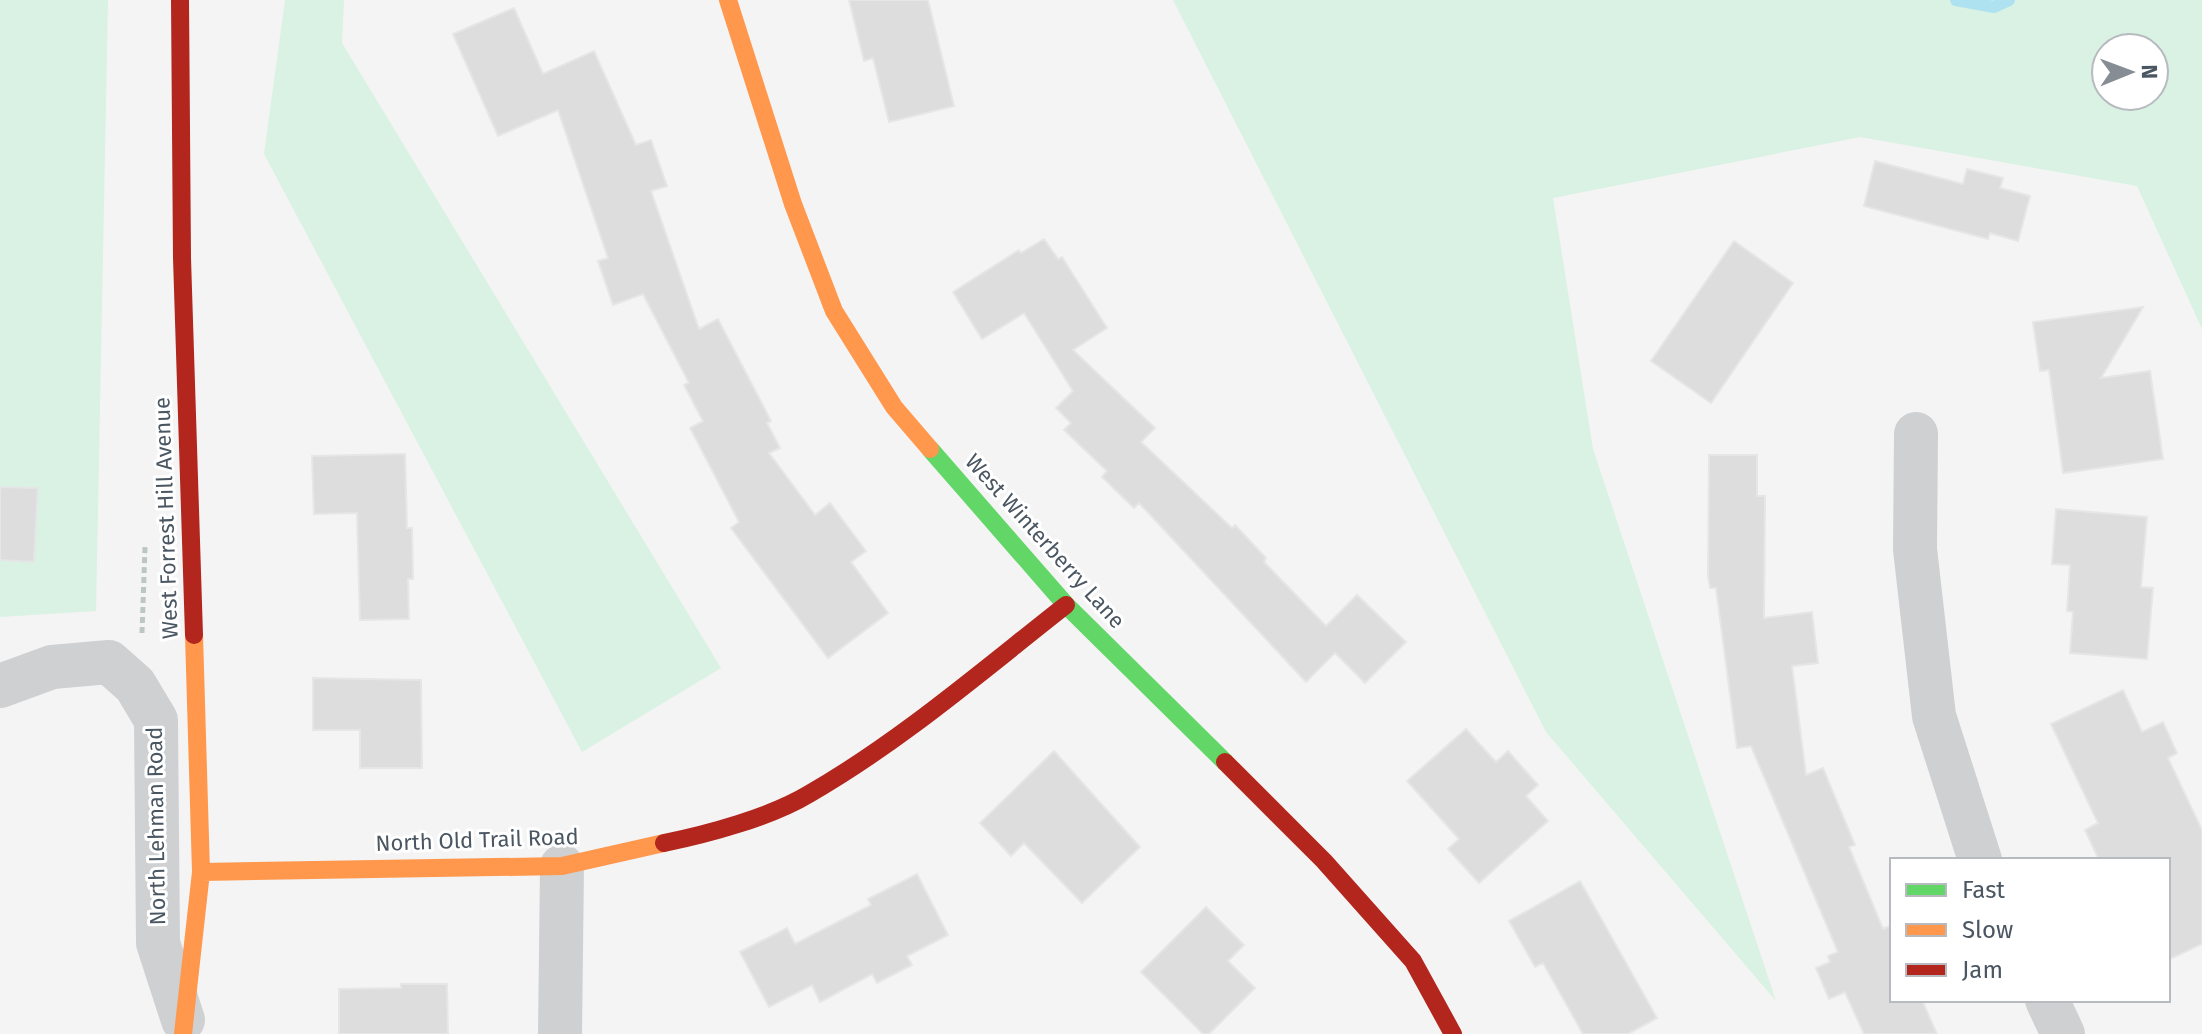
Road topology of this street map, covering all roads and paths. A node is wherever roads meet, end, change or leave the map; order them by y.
1 (180, 0) edge
2 (728, 0) edge
3 (1916, 434) dead end
4 (1066, 605) junction
5 (0, 686) edge
6 (1979, 858) edge
7 (562, 866) junction
8 (201, 872) junction
9 (2048, 1002) edge
10 (183, 1027) edge
11 (560, 1034) edge
12 (1453, 1034) edge
13 (2063, 1034) edge

1 - 8 street, West Forrest Hill Avenue
2 - 4 street, West Winterberry Lane
3 - 6 street
4 - 7 street, North Old Trail Road
4 - 12 street, West Winterberry Lane
5 - 10 street, North Lehman Road
7 - 8 street, North Old Trail Road
7 - 11 street
8 - 10 street, West Forrest Hill Avenue
9 - 13 street

